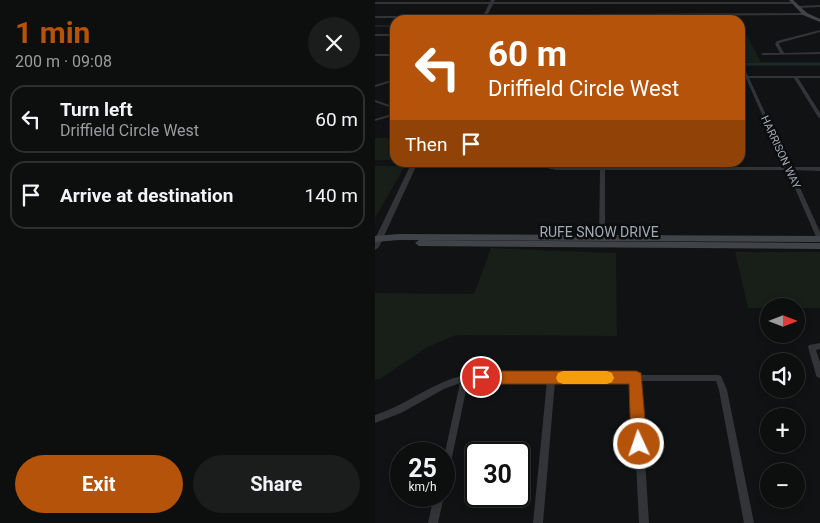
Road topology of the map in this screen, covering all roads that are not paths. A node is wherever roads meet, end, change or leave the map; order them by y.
1 (492, 1) edge
2 (655, 1) edge
3 (792, 1) edge
4 (375, 3) edge
5 (820, 6) edge
6 (797, 7) junction
7 (805, 14) junction
8 (485, 15) edge
9 (570, 15) dead end
10 (658, 15) junction
11 (756, 15) junction
12 (375, 17) edge
13 (390, 17) edge
14 (819, 21) edge
15 (761, 23) dead end
16 (820, 30) edge
17 (375, 35) edge
18 (390, 35) edge
19 (782, 53) junction
20 (820, 53) edge
21 (763, 54) dead end
22 (375, 55) edge
23 (390, 55) edge
24 (745, 72) edge
25 (747, 76) junction
26 (795, 77) junction
27 (820, 77) edge
28 (390, 82) edge
29 (375, 86) edge
30 (375, 101) edge
31 (390, 106) edge
32 (390, 116) edge
33 (820, 117) edge
34 (375, 120) edge
35 (413, 167) edge
36 (549, 167) edge
37 (572, 167) edge
38 (603, 167) edge
39 (745, 167) edge
40 (789, 169) junction
41 (820, 169) edge
42 (602, 238) junction
43 (820, 239) edge
44 (376, 241) edge
45 (820, 246) edge
46 (816, 347) edge
47 (820, 376) edge
48 (465, 378) junction
49 (551, 378) junction
50 (636, 378) junction
51 (375, 419) edge
52 (451, 442) edge
53 (437, 507) edge
54 (433, 523) edge
55 (538, 523) edge
56 (644, 523) edge
57 (749, 523) edge

1 - 2 street
1 - 4 street
1 - 8 street
2 - 3 street
2 - 10 street
3 - 6 main road
5 - 6 street
6 - 7 main road
7 - 11 street
7 - 14 main road
9 - 10 street
10 - 11 street
11 - 15 street
12 - 13 street
16 - 19 street
17 - 18 street
19 - 20 street
19 - 21 street
22 - 23 street
24 - 25 street, HARRISON WAY
25 - 26 street
25 - 40 street, HARRISON WAY
26 - 27 street
26 - 33 street
28 - 29 street
30 - 31 street
32 - 34 street
35 - 44 street
36 - 37 street
38 - 42 street
39 - 40 street
40 - 41 street
40 - 43 street, HARRISON WAY
42 - 43 main road, RUFE SNOW DRIVE
42 - 44 main road, RUFE SNOW DRIVE
44 - 45 main road, RUFE SNOW DRIVE
46 - 47 street
48 - 49 street
48 - 51 street
48 - 52 street
49 - 50 street
49 - 55 street
50 - 56 street
50 - 57 street
53 - 54 street

